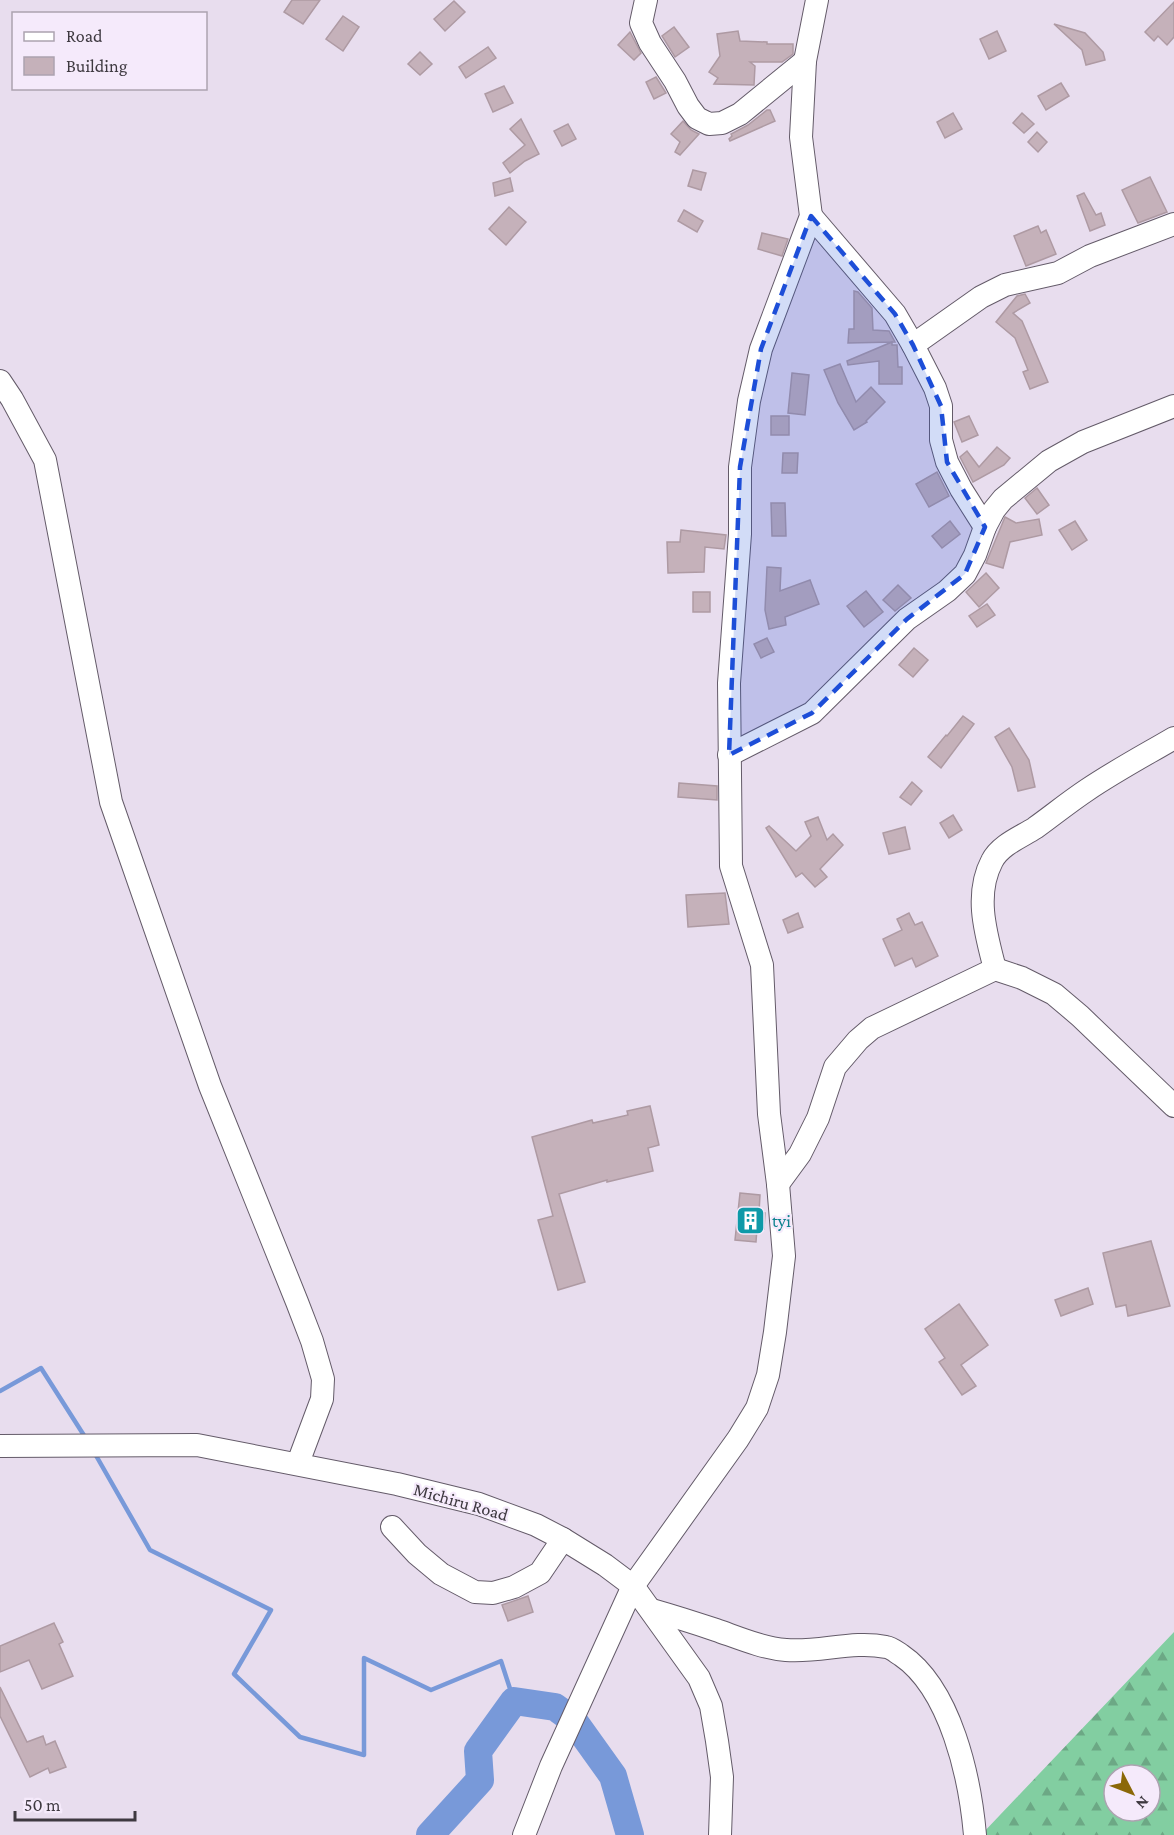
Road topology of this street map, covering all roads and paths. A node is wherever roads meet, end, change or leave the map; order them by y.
1 (646, 0) edge
2 (817, 0) edge
3 (805, 61) junction
4 (811, 216) junction
5 (1174, 224) edge
6 (913, 345) junction
7 (0, 381) edge
8 (1174, 406) edge
9 (985, 527) junction
10 (1174, 738) edge
11 (729, 755) junction
12 (995, 969) junction
13 (1174, 1106) edge
14 (778, 1184) junction
15 (0, 1446) edge
16 (298, 1463) junction
17 (392, 1527) dead end
18 (563, 1539) junction
19 (633, 1586) junction
20 (652, 1610) junction
21 (524, 1835) edge
22 (720, 1835) edge
23 (975, 1835) edge

1 - 3 street
2 - 3 street
3 - 4 street
4 - 6 street
4 - 11 street
5 - 6 street
6 - 9 street
7 - 16 street
8 - 9 street
9 - 11 street
10 - 12 street
11 - 14 street
12 - 13 street
12 - 14 street
14 - 19 street
15 - 16 street, Michiru Road
16 - 18 street, Michiru Road
17 - 18 street
18 - 19 street, Michiru Road
19 - 20 street, Michiru Road
19 - 21 street
20 - 22 street, Michiru Road
20 - 23 street

